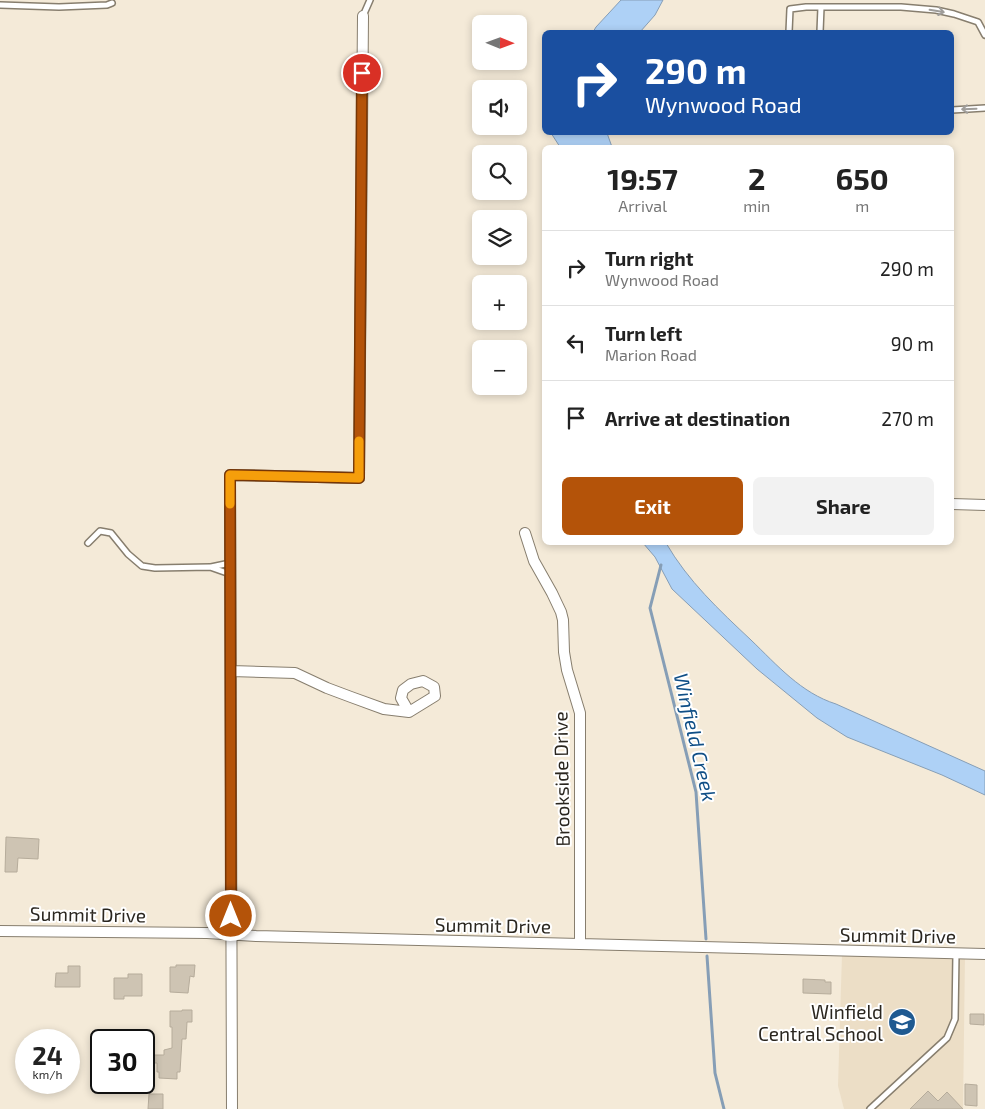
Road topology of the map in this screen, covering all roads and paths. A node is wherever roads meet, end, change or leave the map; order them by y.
1 (370, 0) edge
2 (1, 3) edge
3 (112, 3) dead end
4 (821, 7) junction
5 (363, 16) joint
6 (789, 30) edge
7 (820, 30) edge
8 (985, 35) edge
9 (985, 108) edge
10 (954, 110) edge
11 (954, 504) edge
12 (985, 505) edge
13 (525, 533) dead end
14 (88, 543) dead end
15 (230, 562) junction
16 (210, 567) junction
17 (230, 574) junction
18 (231, 671) junction
19 (410, 712) dead end
20 (0, 930) edge
21 (231, 935) junction
22 (580, 944) junction
23 (956, 954) junction
24 (985, 954) edge
25 (232, 1109) edge
26 (870, 1109) edge

1 - 5 lane
2 - 3 lane
4 - 6 lane
4 - 7 lane
4 -> 8 lane
5 - 15 street
9 -> 10 lane
11 - 12 street
13 - 22 street, Brookside Drive
14 - 16 lane
15 - 16 lane
15 - 17 street
16 - 17 lane
17 - 18 street
18 - 19 street
18 - 21 street
20 - 21 street, Summit Drive
21 - 22 street, Summit Drive
21 - 25 street
22 - 23 street, Summit Drive
23 - 24 street, Summit Drive
23 - 26 lane

